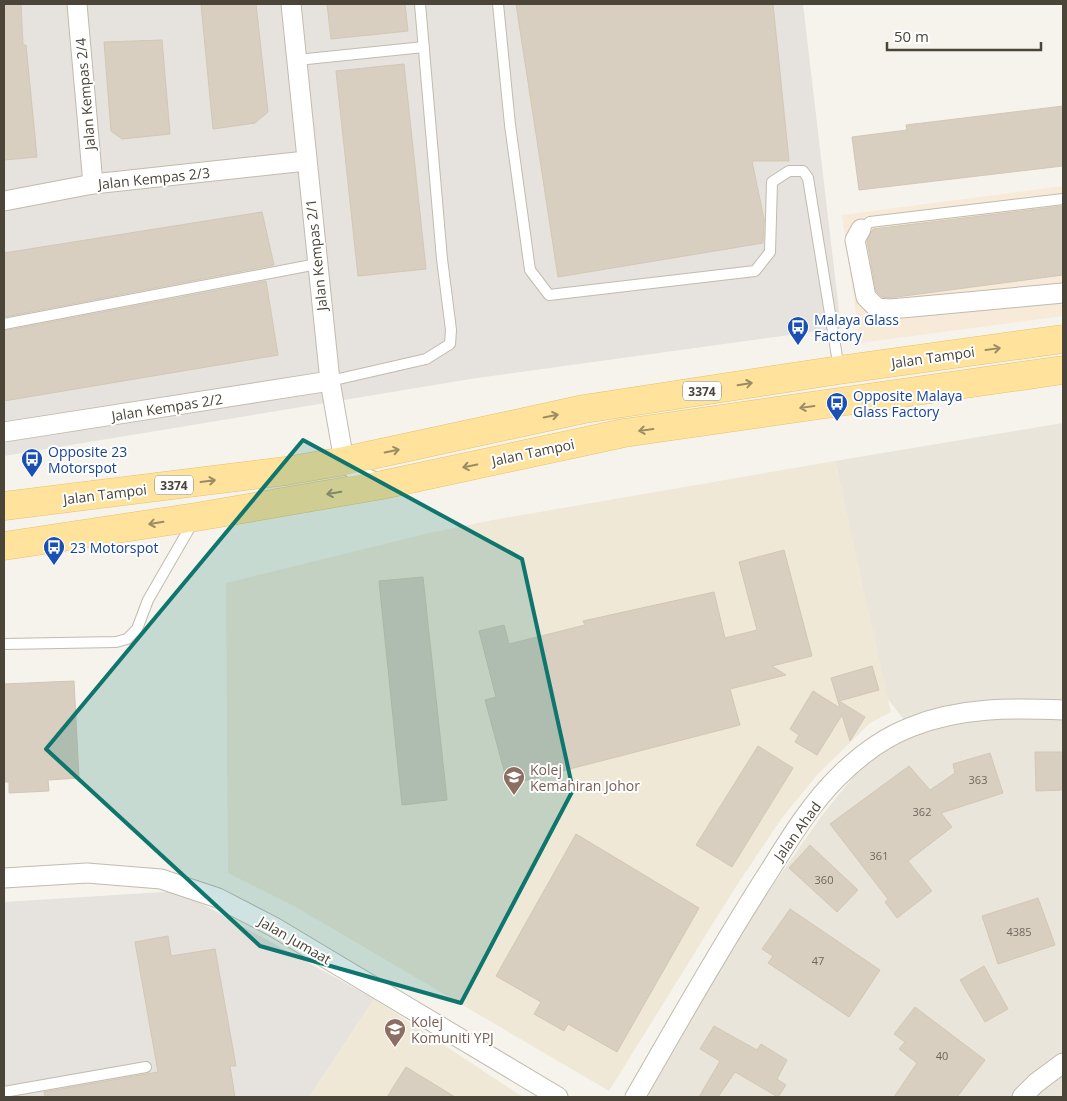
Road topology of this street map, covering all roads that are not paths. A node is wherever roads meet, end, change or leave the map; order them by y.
1 (77, 4) edge
2 (291, 4) edge
3 (420, 4) edge
4 (498, 4) edge
5 (424, 47) junction
6 (297, 60) junction
7 (306, 161) junction
8 (93, 184) junction
9 (1063, 198) edge
10 (4, 201) edge
11 (861, 229) joint
12 (318, 264) junction
13 (1063, 293) edge
14 (4, 324) edge
15 (1063, 339) edge
16 (839, 370) junction
17 (1063, 370) edge
18 (330, 381) junction
19 (4, 432) edge
20 (344, 461) junction
21 (382, 484) junction
22 (6, 506) edge
23 (196, 517) junction
24 (100, 532) junction
25 (4, 546) edge
26 (4, 559) edge
27 (4, 644) edge
28 (1063, 710) edge
29 (4, 878) edge
30 (1063, 1064) edge
31 (146, 1068) dead end
32 (4, 1092) edge
33 (558, 1097) edge
34 (635, 1097) edge
35 (1022, 1097) edge

1 - 8 street, Jalan Kempas 2/4
2 - 6 street, Jalan Kempas 2/1
3 - 5 lane
4 - 16 lane
5 - 6 lane
5 - 18 lane
6 - 7 street, Jalan Kempas 2/1
7 - 8 street, Jalan Kempas 2/3
7 - 12 street, Jalan Kempas 2/1
8 - 10 street, Jalan Kempas 2/3
9 - 11 lane
11 - 13 street
12 - 14 lane
12 - 18 street, Jalan Kempas 2/1
16 -> 15 main road, Jalan Tampoi / 3374
20 -> 16 main road, Jalan Tampoi / 3374
17 -> 21 main road, Jalan Tampoi / 3374
18 - 19 street, Jalan Kempas 2/2
18 - 20 street, Jalan Kempas 2/1
20 - 21 street
22 -> 20 main road, Jalan Tampoi / 3374
21 -> 23 main road, Jalan Tampoi / 3374
23 -> 24 main road, Jalan Tampoi / 3374
23 - 27 lane
24 - 25 main road, Jalan Tampoi / 3374
24 - 26 main road
28 - 34 street, Jalan Ahad
29 - 33 street, Jalan Jumaat
30 - 35 street
31 - 32 lane

